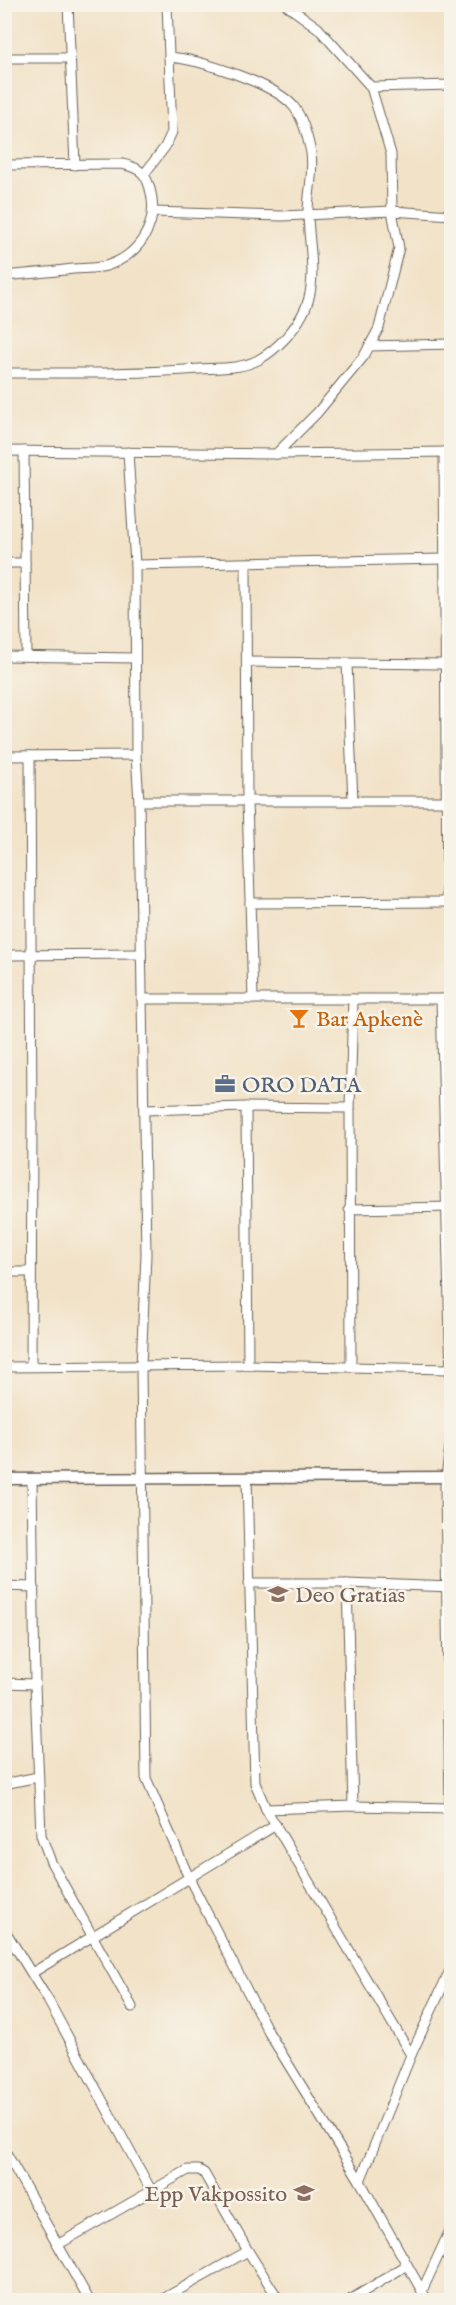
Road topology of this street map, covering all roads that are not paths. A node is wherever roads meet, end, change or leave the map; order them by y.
1 (68, 4) edge
2 (167, 4) edge
3 (285, 4) edge
4 (169, 57) junction
5 (4, 58) edge
6 (69, 58) junction
7 (452, 85) edge
8 (371, 87) junction
9 (4, 165) edge
10 (75, 165) junction
11 (145, 172) junction
12 (392, 211) junction
13 (153, 212) junction
14 (308, 214) junction
15 (452, 215) edge
16 (4, 276) edge
17 (452, 344) edge
18 (369, 346) junction
19 (4, 373) edge
20 (4, 451) edge
21 (24, 451) junction
22 (128, 452) junction
23 (448, 452) edge
24 (276, 454) junction
25 (444, 559) junction
26 (4, 563) edge
27 (25, 563) junction
28 (246, 564) junction
29 (135, 565) junction
30 (4, 656) edge
31 (26, 656) junction
32 (135, 658) junction
33 (248, 662) junction
34 (347, 664) junction
35 (445, 664) junction
36 (449, 715) edge
37 (136, 754) junction
38 (4, 756) edge
39 (30, 756) junction
40 (139, 801) junction
41 (247, 801) junction
42 (353, 801) junction
43 (446, 801) junction
44 (449, 902) edge
45 (250, 903) junction
46 (141, 954) junction
47 (4, 955) edge
48 (31, 956) junction
49 (142, 999) junction
50 (253, 999) junction
51 (352, 999) junction
52 (441, 999) junction
53 (452, 999) edge
54 (246, 1107) junction
55 (350, 1108) junction
56 (144, 1110) junction
57 (449, 1207) edge
58 (350, 1209) junction
59 (4, 1272) edge
60 (30, 1272) junction
61 (248, 1365) junction
62 (31, 1366) junction
63 (141, 1366) junction
64 (4, 1367) edge
65 (351, 1367) junction
66 (449, 1369) junction
67 (452, 1415) edge
68 (247, 1478) junction
69 (448, 1478) edge
70 (4, 1479) edge
71 (32, 1479) junction
72 (142, 1480) junction
73 (249, 1583) junction
74 (347, 1583) junction
75 (4, 1586) edge
76 (34, 1587) junction
77 (449, 1587) edge
78 (4, 1683) edge
79 (35, 1684) junction
80 (38, 1777) junction
81 (4, 1784) edge
82 (353, 1806) junction
83 (451, 1807) edge
84 (266, 1809) junction
85 (276, 1825) junction
86 (189, 1878) junction
87 (4, 1929) edge
88 (92, 1937) junction
89 (452, 1966) edge
90 (32, 1973) junction
91 (132, 2007) dead end
92 (411, 2055) junction
93 (4, 2149) edge
94 (8, 2162) edge
95 (360, 2181) junction
96 (152, 2192) junction
97 (452, 2226) edge
98 (58, 2244) junction
99 (248, 2251) junction
100 (407, 2265) junction
101 (422, 2291) junction
102 (89, 2301) edge
103 (161, 2301) edge
104 (279, 2301) edge
105 (350, 2301) edge
106 (427, 2301) edge

1 - 6 street
2 - 4 street
3 - 8 street
4 - 11 street
4 - 14 street
5 - 6 street
6 - 10 street
7 - 8 street
8 - 12 street
9 - 10 street
10 - 11 street
11 - 13 street
12 - 14 street
12 - 15 street
12 - 18 street
13 - 14 street
13 - 16 street
14 - 19 street
17 - 18 street
18 - 24 street
20 - 21 street
21 - 22 street
21 - 27 street
22 - 24 street
22 - 29 street
23 - 24 street
23 - 25 street
25 - 28 street
25 - 35 street
26 - 27 street
27 - 31 street
28 - 29 street
28 - 33 street
29 - 32 street
30 - 31 street
31 - 32 street
32 - 37 street
33 - 34 street
33 - 41 street
34 - 35 street
34 - 42 street
35 - 36 street
36 - 43 street
37 - 39 street
37 - 40 street
38 - 39 street
39 - 48 street
40 - 41 street
40 - 46 street
41 - 42 street
41 - 45 street
42 - 43 street
43 - 44 street
44 - 45 street
45 - 50 street
46 - 48 street
46 - 49 street
47 - 48 street
48 - 60 street
49 - 50 street
49 - 56 street
50 - 51 street
51 - 52 street
51 - 55 street
52 - 53 street
52 - 57 street
54 - 55 street
54 - 56 street
54 - 61 street
55 - 58 street
56 - 63 street
57 - 58 street
57 - 66 street
58 - 65 street
59 - 60 street
60 - 62 street
61 - 63 street
61 - 65 street
62 - 63 street
62 - 64 street
63 - 72 street
65 - 66 street
66 - 67 street
67 - 69 street
68 - 69 street
68 - 72 street
68 - 73 street
69 - 77 street
70 - 71 street
71 - 72 street
71 - 76 street
72 - 86 street
73 - 74 street
73 - 84 street
74 - 77 street
74 - 82 street
75 - 76 street
76 - 79 street
77 - 83 street
78 - 79 street
79 - 80 street
80 - 81 street
80 - 88 street
82 - 83 street
82 - 84 street
84 - 85 street
85 - 86 street
85 - 92 street
86 - 88 street
86 - 95 street
87 - 90 street
88 - 90 street
88 - 91 street
89 - 92 street
90 - 96 street
92 - 95 street
93 - 94 street
94 - 98 street
95 - 100 street
96 - 98 street
96 - 99 street
97 - 101 street
98 - 102 street
99 - 103 street
99 - 104 street
100 - 101 street
100 - 105 street
101 - 106 street

